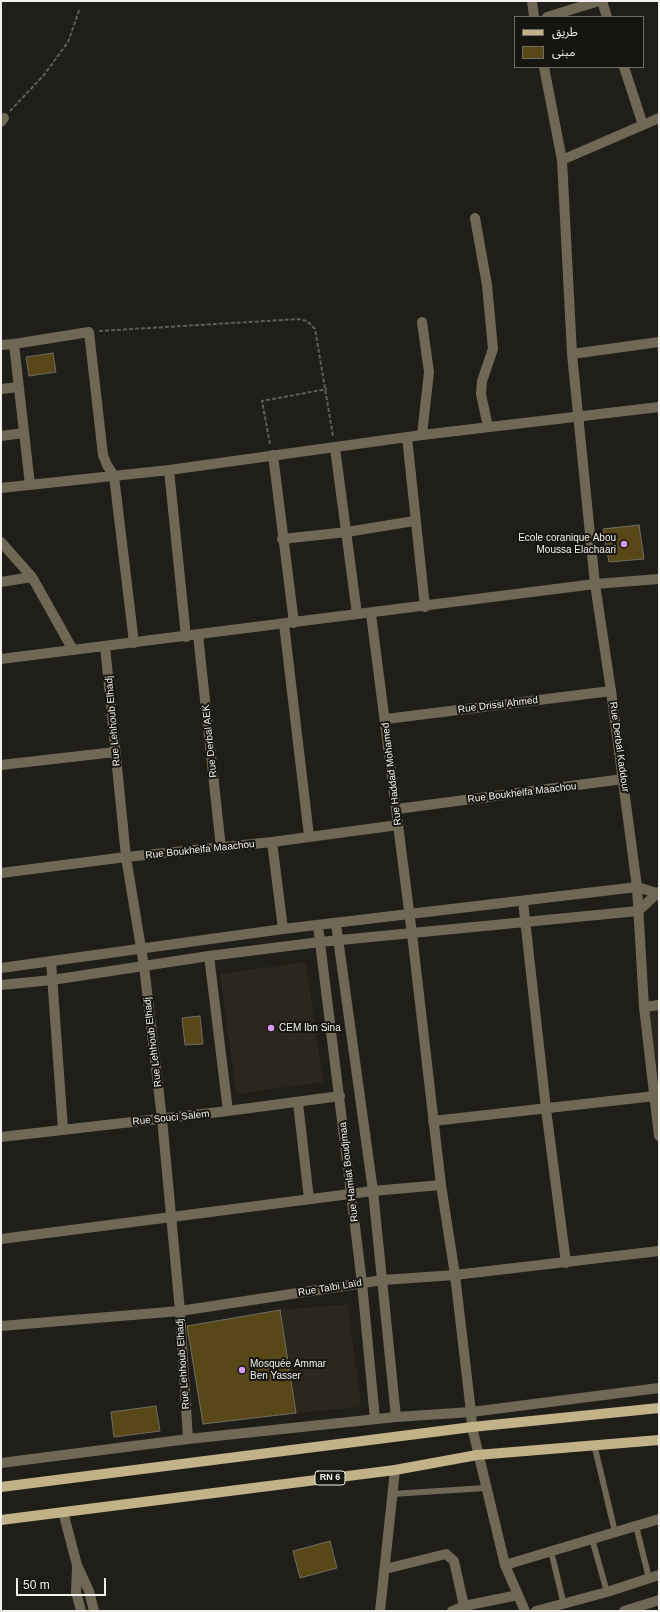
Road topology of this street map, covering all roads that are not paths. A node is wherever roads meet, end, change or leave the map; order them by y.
1 (532, 1) edge
2 (601, 1) edge
3 (534, 16) edge
4 (550, 16) edge
5 (607, 16) edge
6 (544, 68) edge
7 (624, 68) edge
8 (659, 118) edge
9 (643, 125) junction
10 (562, 160) junction
11 (475, 218) dead end
12 (422, 322) dead end
13 (659, 342) edge
14 (14, 344) junction
15 (1, 345) edge
16 (572, 354) junction
17 (19, 387) junction
18 (1, 389) edge
19 (659, 407) edge
20 (579, 417) junction
21 (488, 427) junction
22 (24, 433) junction
23 (422, 435) junction
24 (1, 436) edge
25 (407, 437) junction
26 (335, 448) junction
27 (273, 456) junction
28 (169, 470) junction
29 (114, 476) junction
30 (30, 485) junction
31 (1, 488) edge
32 (414, 521) junction
33 (347, 532) junction
34 (282, 539) junction
35 (1, 542) edge
36 (32, 577) junction
37 (659, 579) edge
38 (1, 582) edge
39 (595, 584) junction
40 (425, 607) junction
41 (357, 614) junction
42 (371, 614) junction
43 (289, 623) junction
44 (198, 635) junction
45 (186, 636) junction
46 (134, 643) junction
47 (106, 646) junction
48 (73, 650) junction
49 (1, 659) edge
50 (611, 691) junction
51 (386, 720) junction
52 (115, 752) junction
53 (1, 765) edge
54 (623, 779) junction
55 (397, 809) junction
56 (398, 825) junction
57 (309, 836) junction
58 (272, 842) junction
59 (221, 848) junction
60 (126, 857) junction
61 (1, 873) edge
62 (637, 887) junction
63 (658, 892) edge
64 (523, 902) junction
65 (638, 911) junction
66 (409, 915) junction
67 (526, 923) junction
68 (336, 924) junction
69 (318, 926) junction
70 (283, 929) junction
71 (412, 934) junction
72 (338, 940) junction
73 (320, 942) junction
74 (141, 949) junction
75 (209, 956) junction
76 (51, 962) junction
77 (144, 966) junction
78 (1, 968) edge
79 (52, 980) junction
80 (1, 985) edge
81 (659, 1005) edge
82 (644, 1007) junction
83 (340, 1096) junction
84 (655, 1096) junction
85 (298, 1103) junction
86 (546, 1109) junction
87 (228, 1111) junction
88 (162, 1119) junction
89 (433, 1121) junction
90 (63, 1129) junction
91 (659, 1132) edge
92 (659, 1136) edge
93 (1, 1137) edge
94 (441, 1184) junction
95 (373, 1191) junction
96 (351, 1194) junction
97 (309, 1199) junction
98 (171, 1216) junction
99 (1, 1239) edge
100 (659, 1251) edge
101 (566, 1263) junction
102 (455, 1275) junction
103 (383, 1280) junction
104 (362, 1283) junction
105 (180, 1311) junction
106 (1, 1326) edge
107 (659, 1388) edge
108 (659, 1408) edge
109 (471, 1412) junction
110 (396, 1417) junction
111 (375, 1419) junction
112 (472, 1427) junction
113 (188, 1439) junction
114 (659, 1440) edge
115 (594, 1444) junction
116 (477, 1455) junction
117 (1, 1463) edge
118 (394, 1470) junction
119 (1, 1487) edge
120 (485, 1488) junction
121 (392, 1494) junction
122 (63, 1512) junction
123 (659, 1519) edge
124 (1, 1520) edge
125 (636, 1526) junction
126 (615, 1532) junction
127 (592, 1539) junction
128 (551, 1551) junction
129 (505, 1565) junction
130 (77, 1566) junction
131 (385, 1569) junction
132 (654, 1576) edge
133 (607, 1592) junction
134 (518, 1595) junction
135 (659, 1600) edge
136 (564, 1604) junction
137 (464, 1606) junction
138 (81, 1611) edge
139 (94, 1611) edge
140 (380, 1611) edge
141 (452, 1611) edge
142 (525, 1611) edge
143 (536, 1611) edge
144 (624, 1611) edge

1 - 3 street
2 - 4 street
2 - 5 street
6 - 10 street, Rue Derbal Kaddour
7 - 9 street
8 - 9 street
9 - 10 street
10 - 16 street, Rue Derbal Kaddour
11 - 21 street
12 - 23 street
13 - 16 street
14 - 15 street
14 - 17 street
14 - 29 street
16 - 20 street, Rue Derbal Kaddour
17 - 18 street
17 - 22 street
19 - 20 street
20 - 21 street
20 - 39 street, Rue Derbal Kaddour
21 - 23 street
22 - 24 street
22 - 30 street
23 - 25 street
25 - 26 street
25 - 32 street
26 - 27 street
26 - 33 street
27 - 28 street
27 - 34 street
28 - 29 street
28 - 45 street
29 - 30 street
29 - 46 street
30 - 31 street
32 - 33 street
32 - 40 street
33 - 34 street
33 - 41 street
34 - 43 street
35 - 36 street
36 - 38 street
36 - 48 street
37 - 39 street
39 - 40 street
39 - 50 street, Rue Derbal Kaddour
40 - 42 street
41 - 42 street
41 - 43 street
42 - 51 street, Rue Haddad Mohamed
43 - 44 street
43 - 57 street
44 - 45 street
44 - 59 street, Rue Derbal AEK
45 - 46 street
46 - 47 street
47 - 48 street
47 - 52 street, Rue Lehhoub Elhadj
48 - 49 street
50 - 51 street, Rue Drissi Ahmed
50 - 54 street, Rue Derbal Kaddour
51 - 55 street, Rue Haddad Mohamed
52 - 53 street
52 - 60 street, Rue Lehhoub Elhadj
54 - 55 street, Rue Boukhelfa Maachou
54 - 62 street, Rue Derbal Kaddour
55 - 56 street, Rue Haddad Mohamed
56 - 57 street, Rue Boukhelfa Maachou
56 - 66 street, Rue Haddad Mohamed
57 - 58 street, Rue Boukhelfa Maachou
58 - 59 street, Rue Boukhelfa Maachou
58 - 70 street
59 - 60 street, Rue Boukhelfa Maachou
60 - 61 street, Rue Boukhelfa Maachou
60 - 74 street, Rue Lehhoub Elhadj
62 - 63 street
62 - 64 street
62 - 65 street, Rue Derbal Kaddour
63 - 65 street
64 - 66 street
64 - 67 street
65 - 67 street
65 - 82 street, Rue Derbal Kaddour
66 - 68 street
66 - 71 street, Rue Haddad Mohamed
67 - 71 street
67 - 86 street
68 - 69 street
68 - 72 street, Rue Hamlat Boudjmaa
69 - 70 street
69 - 73 street, Rue Hamlat Boudjmaa
70 - 74 street
71 - 72 street
71 - 89 street, Rue Haddad Mohamed
72 - 73 street
72 - 95 street, Rue Hamlat Boudjmaa
73 - 75 street
73 - 83 street, Rue Hamlat Boudjmaa
74 - 76 street
74 - 77 street, Rue Lehhoub Elhadj
75 - 77 street
75 - 87 street
76 - 78 street
76 - 79 street
77 - 79 street
77 - 88 street, Rue Lehhoub Elhadj
79 - 80 street
79 - 90 street
81 - 82 street
82 - 84 street, Rue Derbal Kaddour
83 - 85 street, Rue Souci Salem
83 - 96 street, Rue Hamlat Boudjmaa
84 - 86 street
84 - 91 street, Rue Derbal Kaddour
85 - 87 street, Rue Souci Salem
85 - 97 street
86 - 89 street
86 - 101 street
87 - 88 street, Rue Souci Salem
88 - 90 street, Rue Souci Salem
88 - 98 street, Rue Lehhoub Elhadj
89 - 94 street, Rue Haddad Mohamed
90 - 93 street, Rue Souci Salem
91 - 92 street, Rue Derbal Kaddour
94 - 95 street
94 - 102 street, Rue Haddad Mohamed
95 - 96 street
95 - 103 street, Rue Hamlat Boudjmaa
96 - 97 street
96 - 104 street, Rue Hamlat Boudjmaa
97 - 98 street
98 - 99 street
98 - 105 street, Rue Lehhoub Elhadj
100 - 101 street, Rue Taïbi Laïd
101 - 102 street, Rue Taïbi Laïd
102 - 103 street, Rue Taïbi Laïd
102 - 109 street, Rue Haddad Mohamed
103 - 104 street, Rue Taïbi Laïd
103 - 110 street, Rue Hamlat Boudjmaa
104 - 105 street, Rue Taïbi Laïd
104 - 111 street, Rue Hamlat Boudjmaa
105 - 106 street, Rue Taïbi Laïd
105 - 113 street, Rue Lehhoub Elhadj
107 - 109 street
108 - 112 main road
109 - 110 street
109 - 112 street, Rue Haddad Mohamed
110 - 111 street
111 - 113 street
112 - 116 street, Rue Haddad Mohamed
112 - 119 main road
113 - 117 street
114 - 115 main road, RN 6
115 - 116 main road, RN 6
115 - 126 lane
116 - 118 main road, RN 6
116 - 120 street, Rue Haddad Mohamed
118 - 121 street
118 - 122 main road, RN 6
120 - 121 lane
120 - 129 street, Rue Haddad Mohamed
121 - 131 street
122 - 124 main road, RN 6
122 - 130 street
123 - 125 street
125 - 126 street
125 - 132 lane
126 - 127 street
127 - 128 street
127 - 133 lane
128 - 129 street
128 - 136 lane
129 - 134 street, Rue Haddad Mohamed
130 - 138 street
130 - 139 street
131 - 137 street
131 - 140 street
132 - 133 street
133 - 136 street
134 - 137 street
134 - 142 street, Rue Haddad Mohamed
135 - 144 street
136 - 143 street
137 - 141 street

